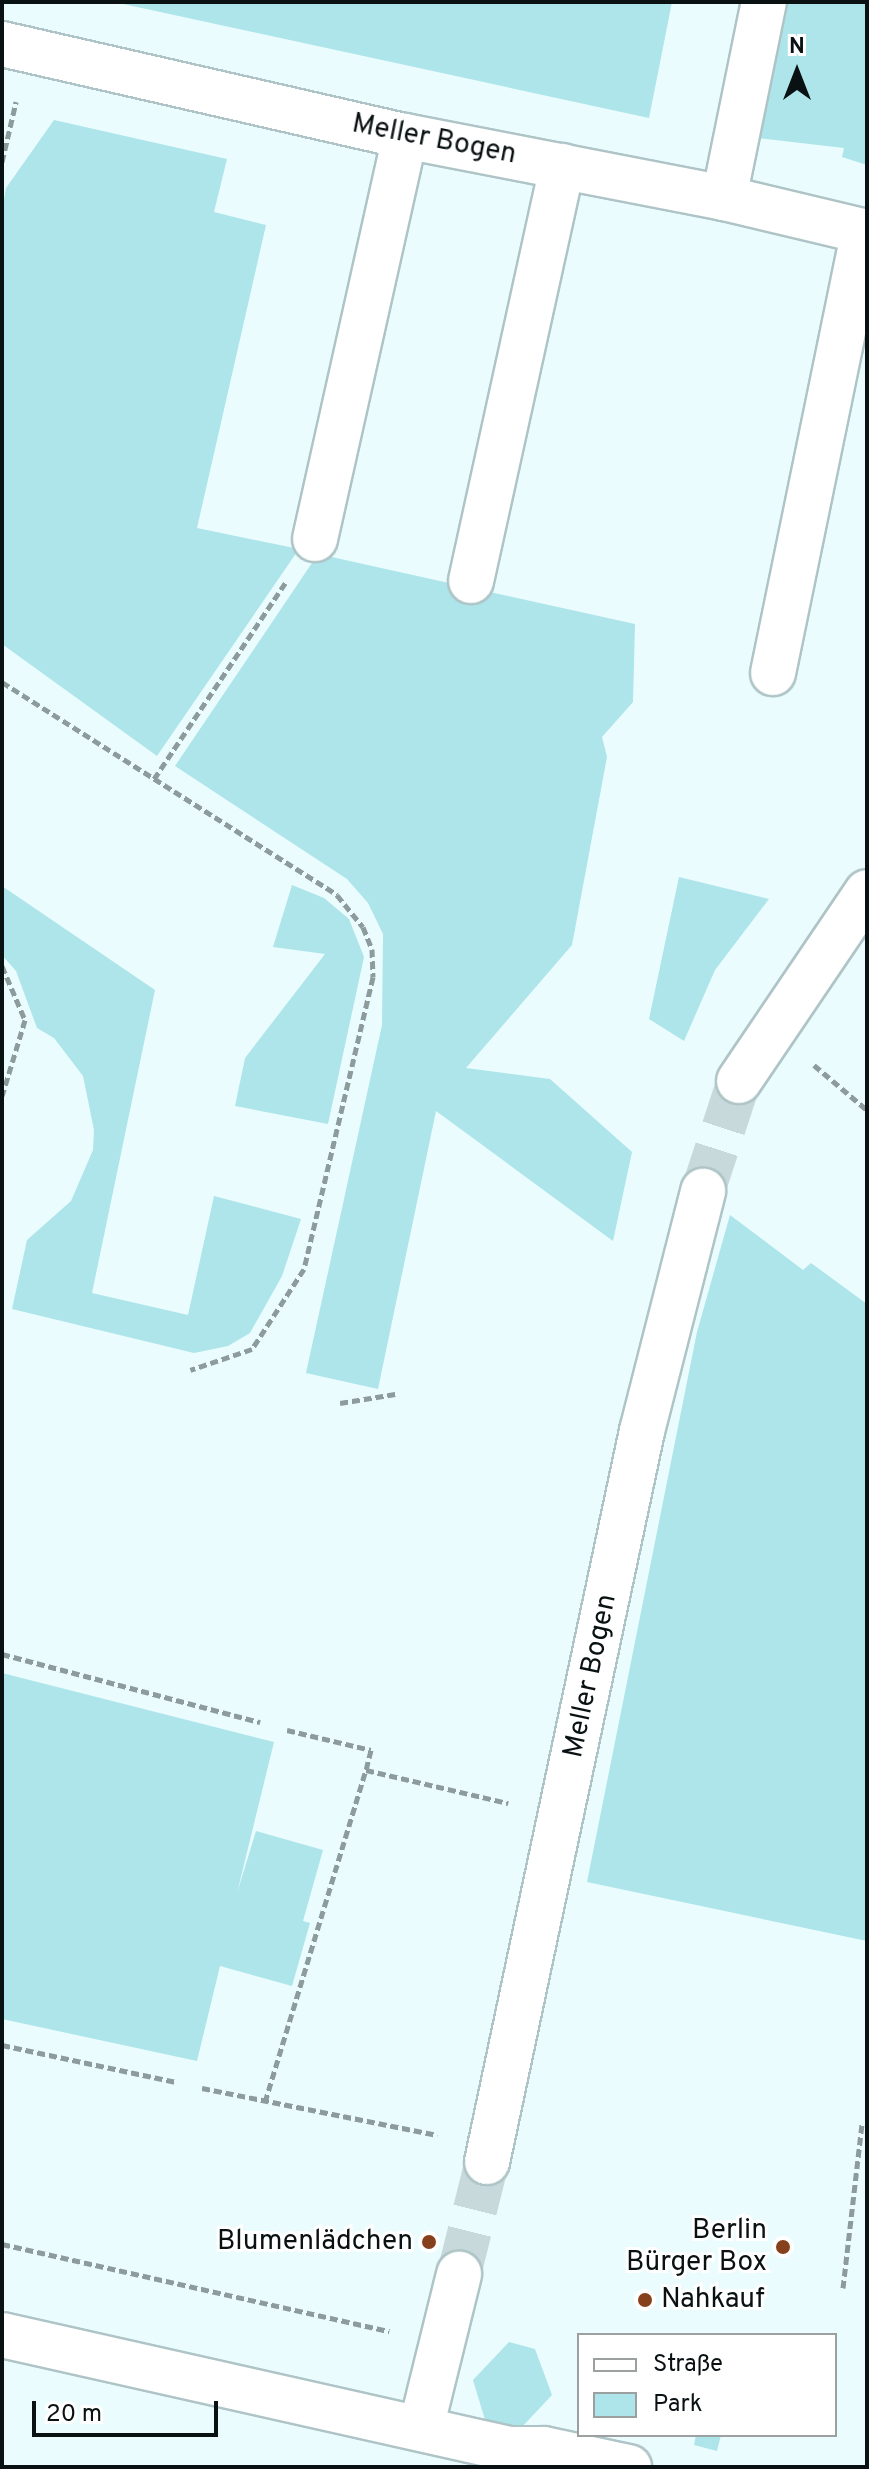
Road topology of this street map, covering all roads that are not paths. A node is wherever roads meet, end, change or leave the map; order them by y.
1 (764, 2) edge
2 (2, 44) edge
3 (405, 136) junction
4 (562, 166) junction
5 (724, 198) junction
6 (865, 231) edge
7 (315, 539) road end
8 (471, 581) dead end
9 (773, 673) dead end
10 (867, 892) edge
11 (739, 1081) tunnel mouth
12 (703, 1191) tunnel mouth
13 (487, 2162) tunnel mouth
14 (459, 2274) tunnel mouth
15 (2, 2335) edge
16 (421, 2428) junction
17 (629, 2467) edge

1 - 5 street
2 - 3 street, Meller Bogen
3 - 4 street, Meller Bogen
3 - 7 street
4 - 5 street, Meller Bogen
4 - 8 street
5 - 6 street, Meller Bogen
6 - 9 street
10 - 11 street
12 - 13 street, Meller Bogen
14 - 16 street
15 - 16 street
16 - 17 street

